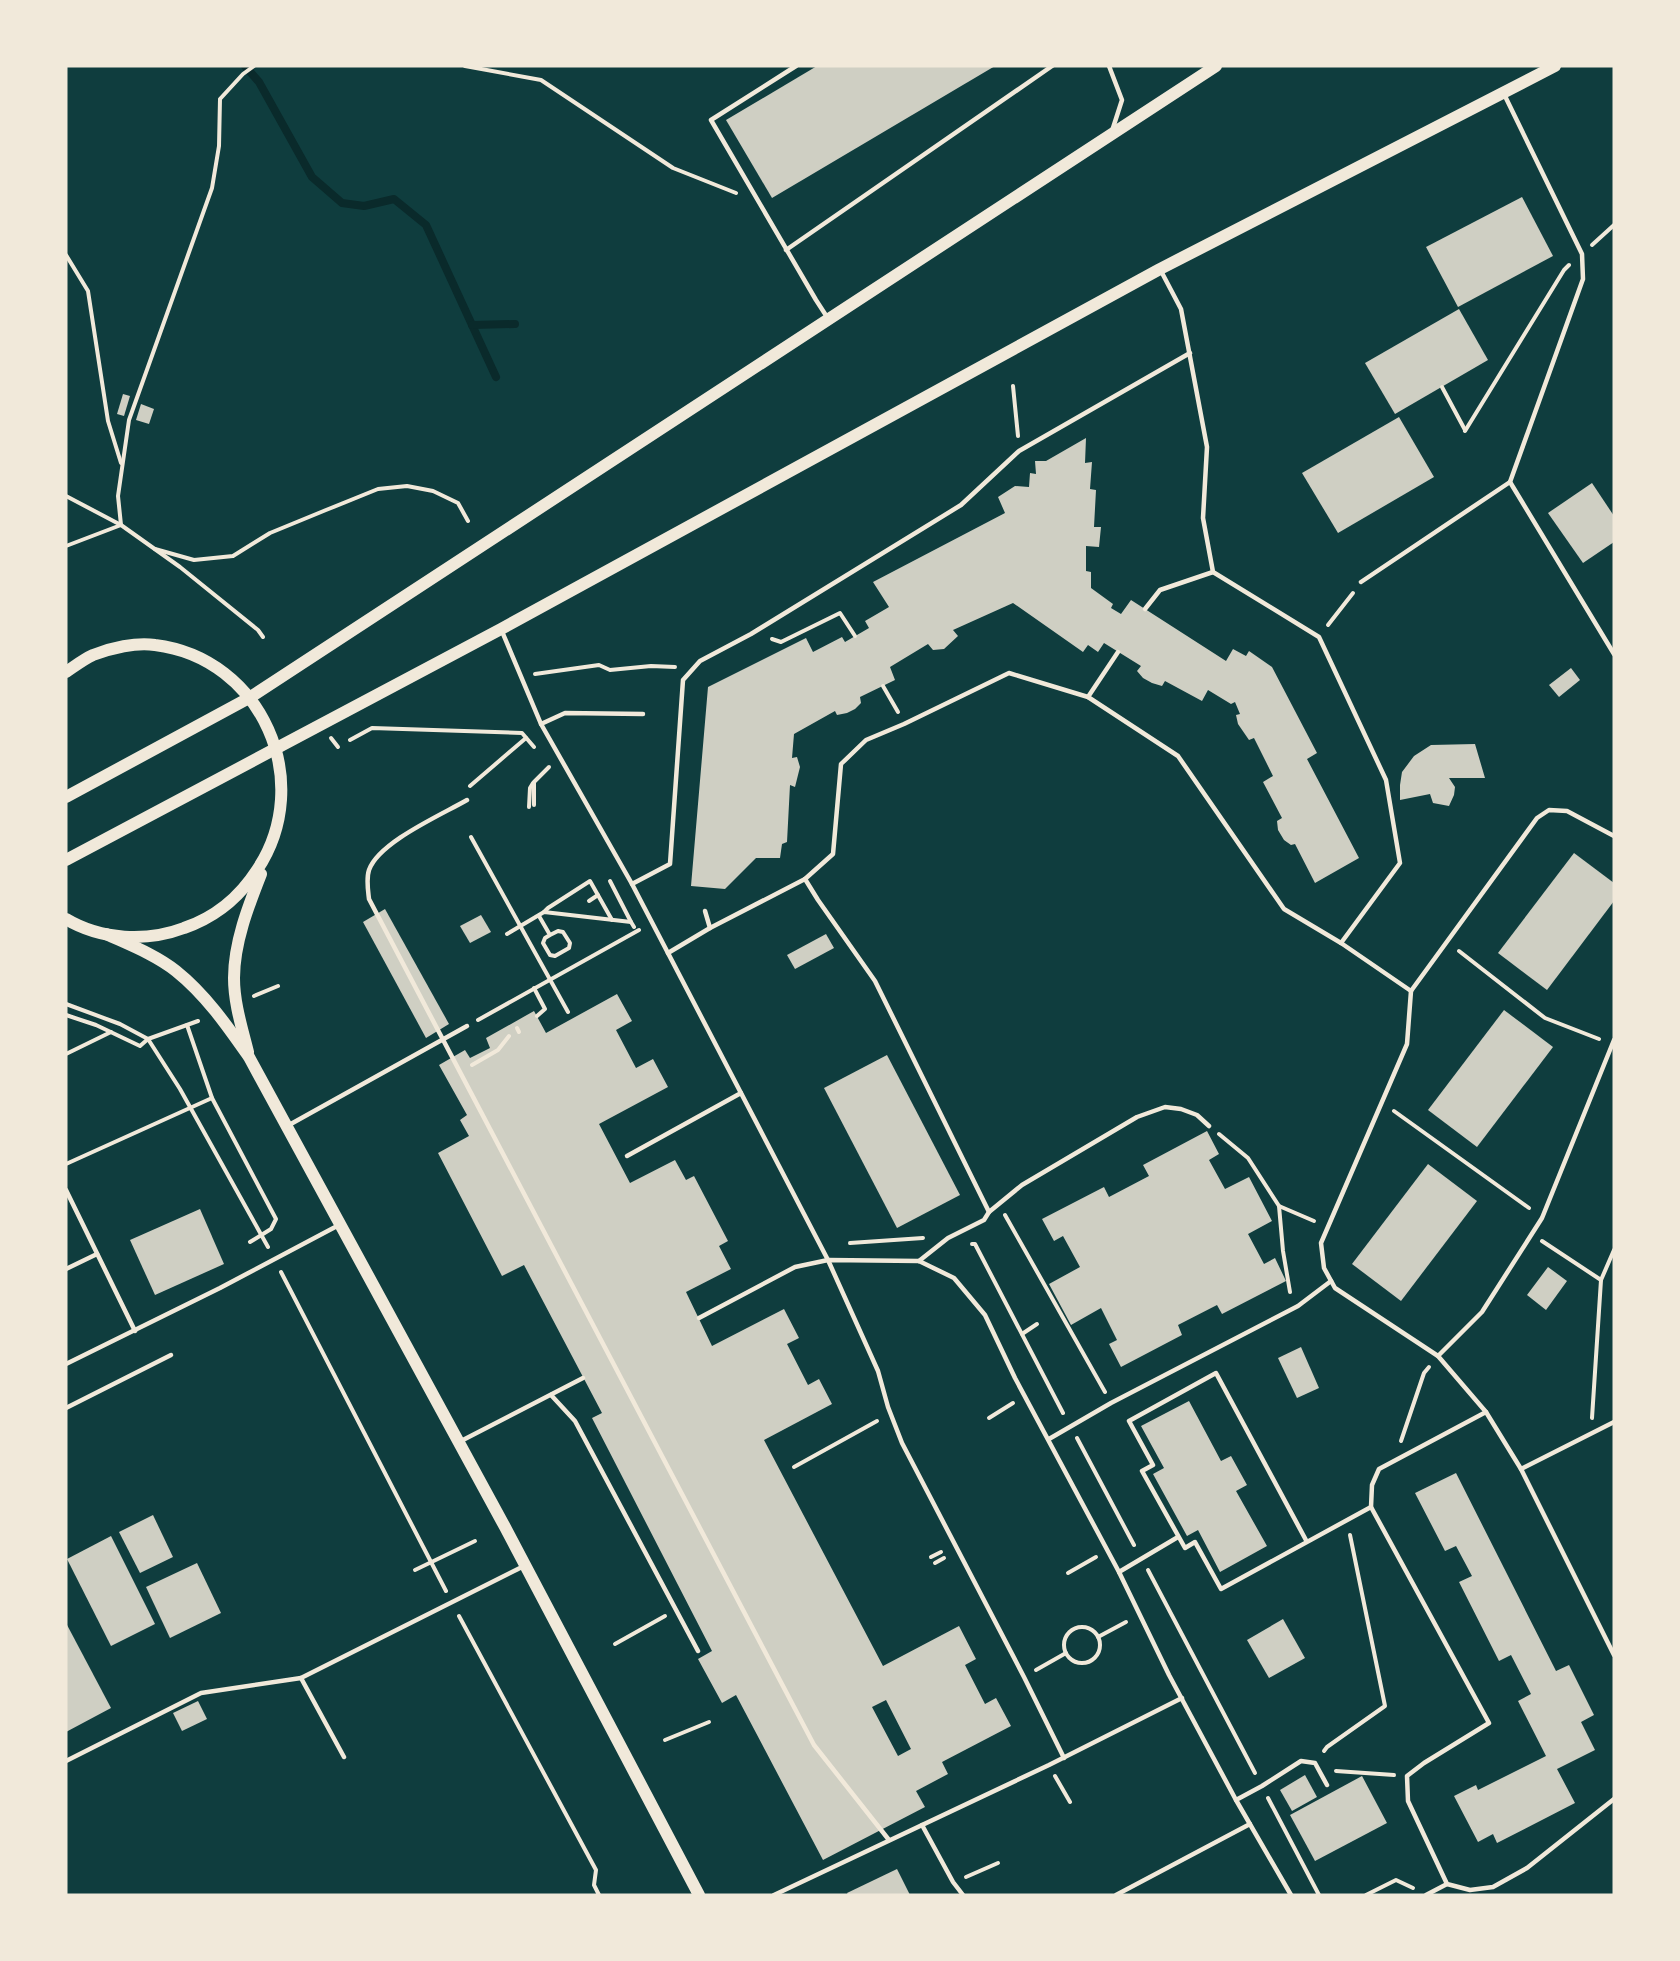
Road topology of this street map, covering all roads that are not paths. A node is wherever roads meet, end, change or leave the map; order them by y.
1 (795, 66) edge
2 (1052, 66) edge
3 (1109, 66) edge
4 (1216, 66) edge
5 (1555, 66) edge
6 (1504, 94) junction
7 (1112, 134) junction
8 (786, 250) junction
9 (1160, 269) junction
10 (829, 319) junction
11 (1190, 353) junction
12 (1510, 482) junction
13 (1213, 572) junction
14 (1361, 582) road end
15 (1145, 609) dead end
16 (501, 629) junction
17 (1118, 652) dead end
18 (1614, 654) edge
19 (66, 672) edge
20 (1088, 697) junction
21 (249, 698) junction
22 (643, 714) dead end
23 (542, 724) junction
24 (277, 749) junction
25 (66, 797) edge
26 (467, 800) dead end
27 (1614, 836) edge
28 (269, 853) junction
29 (66, 860) edge
30 (805, 879) junction
31 (632, 884) junction
32 (705, 911) dead end
33 (66, 919) edge
34 (710, 928) junction
35 (106, 934) junction
36 (1341, 943) junction
37 (668, 953) junction
38 (1411, 991) junction
39 (467, 1026) road end
40 (1614, 1043) edge
41 (249, 1057) junction
42 (741, 1093) junction
43 (1209, 1126) road end
44 (286, 1127) junction
45 (627, 1156) dead end
46 (66, 1190) edge
47 (989, 1212) junction
48 (340, 1224) junction
49 (97, 1254) junction
50 (828, 1260) junction
51 (919, 1261) junction
52 (66, 1269) edge
53 (1331, 1281) junction
54 (699, 1318) dead end
55 (135, 1331) junction
56 (171, 1355) dead end
57 (1438, 1356) junction
58 (66, 1364) edge
59 (583, 1378) dead end
60 (550, 1395) junction
61 (66, 1408) edge
62 (1486, 1412) junction
63 (1614, 1422) edge
64 (1049, 1438) junction
65 (458, 1442) junction
66 (1521, 1469) junction
67 (1371, 1507) junction
68 (1178, 1537) junction
69 (1307, 1542) junction
70 (525, 1566) junction
71 (1119, 1572) junction
72 (698, 1651) dead end
73 (1614, 1655) edge
74 (301, 1678) junction
75 (1182, 1698) junction
76 (344, 1757) dead end
77 (1064, 1758) junction
78 (66, 1761) edge
79 (1327, 1785) dead end
80 (1614, 1799) edge
81 (1236, 1800) junction
82 (1250, 1824) junction
83 (922, 1825) junction
84 (889, 1840) junction
85 (1447, 1884) junction
86 (789, 1888) junction
87 (699, 1895) edge
88 (774, 1895) edge
89 (793, 1895) edge
90 (963, 1895) edge
91 (1116, 1895) edge
92 (1291, 1895) edge
93 (1426, 1895) edge

1 - 8 lane
2 - 8 lane
3 - 7 lane
4 - 7 main road
5 - 6 main road
6 - 9 main road
6 - 12 lane
7 - 10 main road
8 - 10 lane
9 - 11 lane
9 - 16 main road
10 - 21 main road
11 - 13 lane
11 - 31 lane
12 - 14 lane
12 - 18 lane
13 - 15 lane
13 - 36 lane
16 - 23 lane
16 - 24 main road
17 - 20 lane
19 - 21 main road
20 - 30 lane
20 - 36 lane
21 - 24 main road
21 - 25 main road
22 - 23 lane
23 - 31 lane
24 - 28 main road
24 - 29 main road
26 - 84 lane
27 - 38 lane
28 - 35 main road
28 - 41 main road
30 - 34 lane
30 - 47 lane
31 - 37 lane
32 - 34 lane
33 - 35 main road
34 - 37 lane
35 - 41 main road
36 - 38 lane
37 - 42 lane
38 - 53 lane
39 - 44 lane
40 - 57 lane
41 - 44 main road
42 - 45 lane
42 - 50 lane
43 - 47 lane
44 - 48 main road
46 - 49 lane
47 - 51 lane
48 - 55 lane
48 - 65 main road
49 - 52 lane
49 - 55 lane
50 - 51 lane
50 - 54 lane
50 - 77 lane
51 - 64 lane
53 - 57 lane
53 - 64 lane
55 - 58 lane
56 - 61 lane
57 - 62 lane
59 - 60 lane
60 - 65 lane
60 - 72 lane
62 - 66 lane
62 - 67 lane
63 - 66 lane
64 - 71 lane
65 - 70 main road
66 - 73 lane
67 - 69 lane
67 - 85 lane
68 - 69 lane
68 - 69 lane
68 - 71 lane
70 - 74 lane
70 - 87 main road
71 - 75 lane
74 - 76 lane
74 - 78 lane
75 - 77 lane
75 - 81 lane
77 - 83 lane
79 - 81 lane
80 - 85 lane
81 - 82 lane
82 - 91 lane
82 - 92 lane
83 - 84 lane
83 - 90 lane
84 - 86 lane
85 - 93 lane
86 - 88 lane
86 - 89 lane

